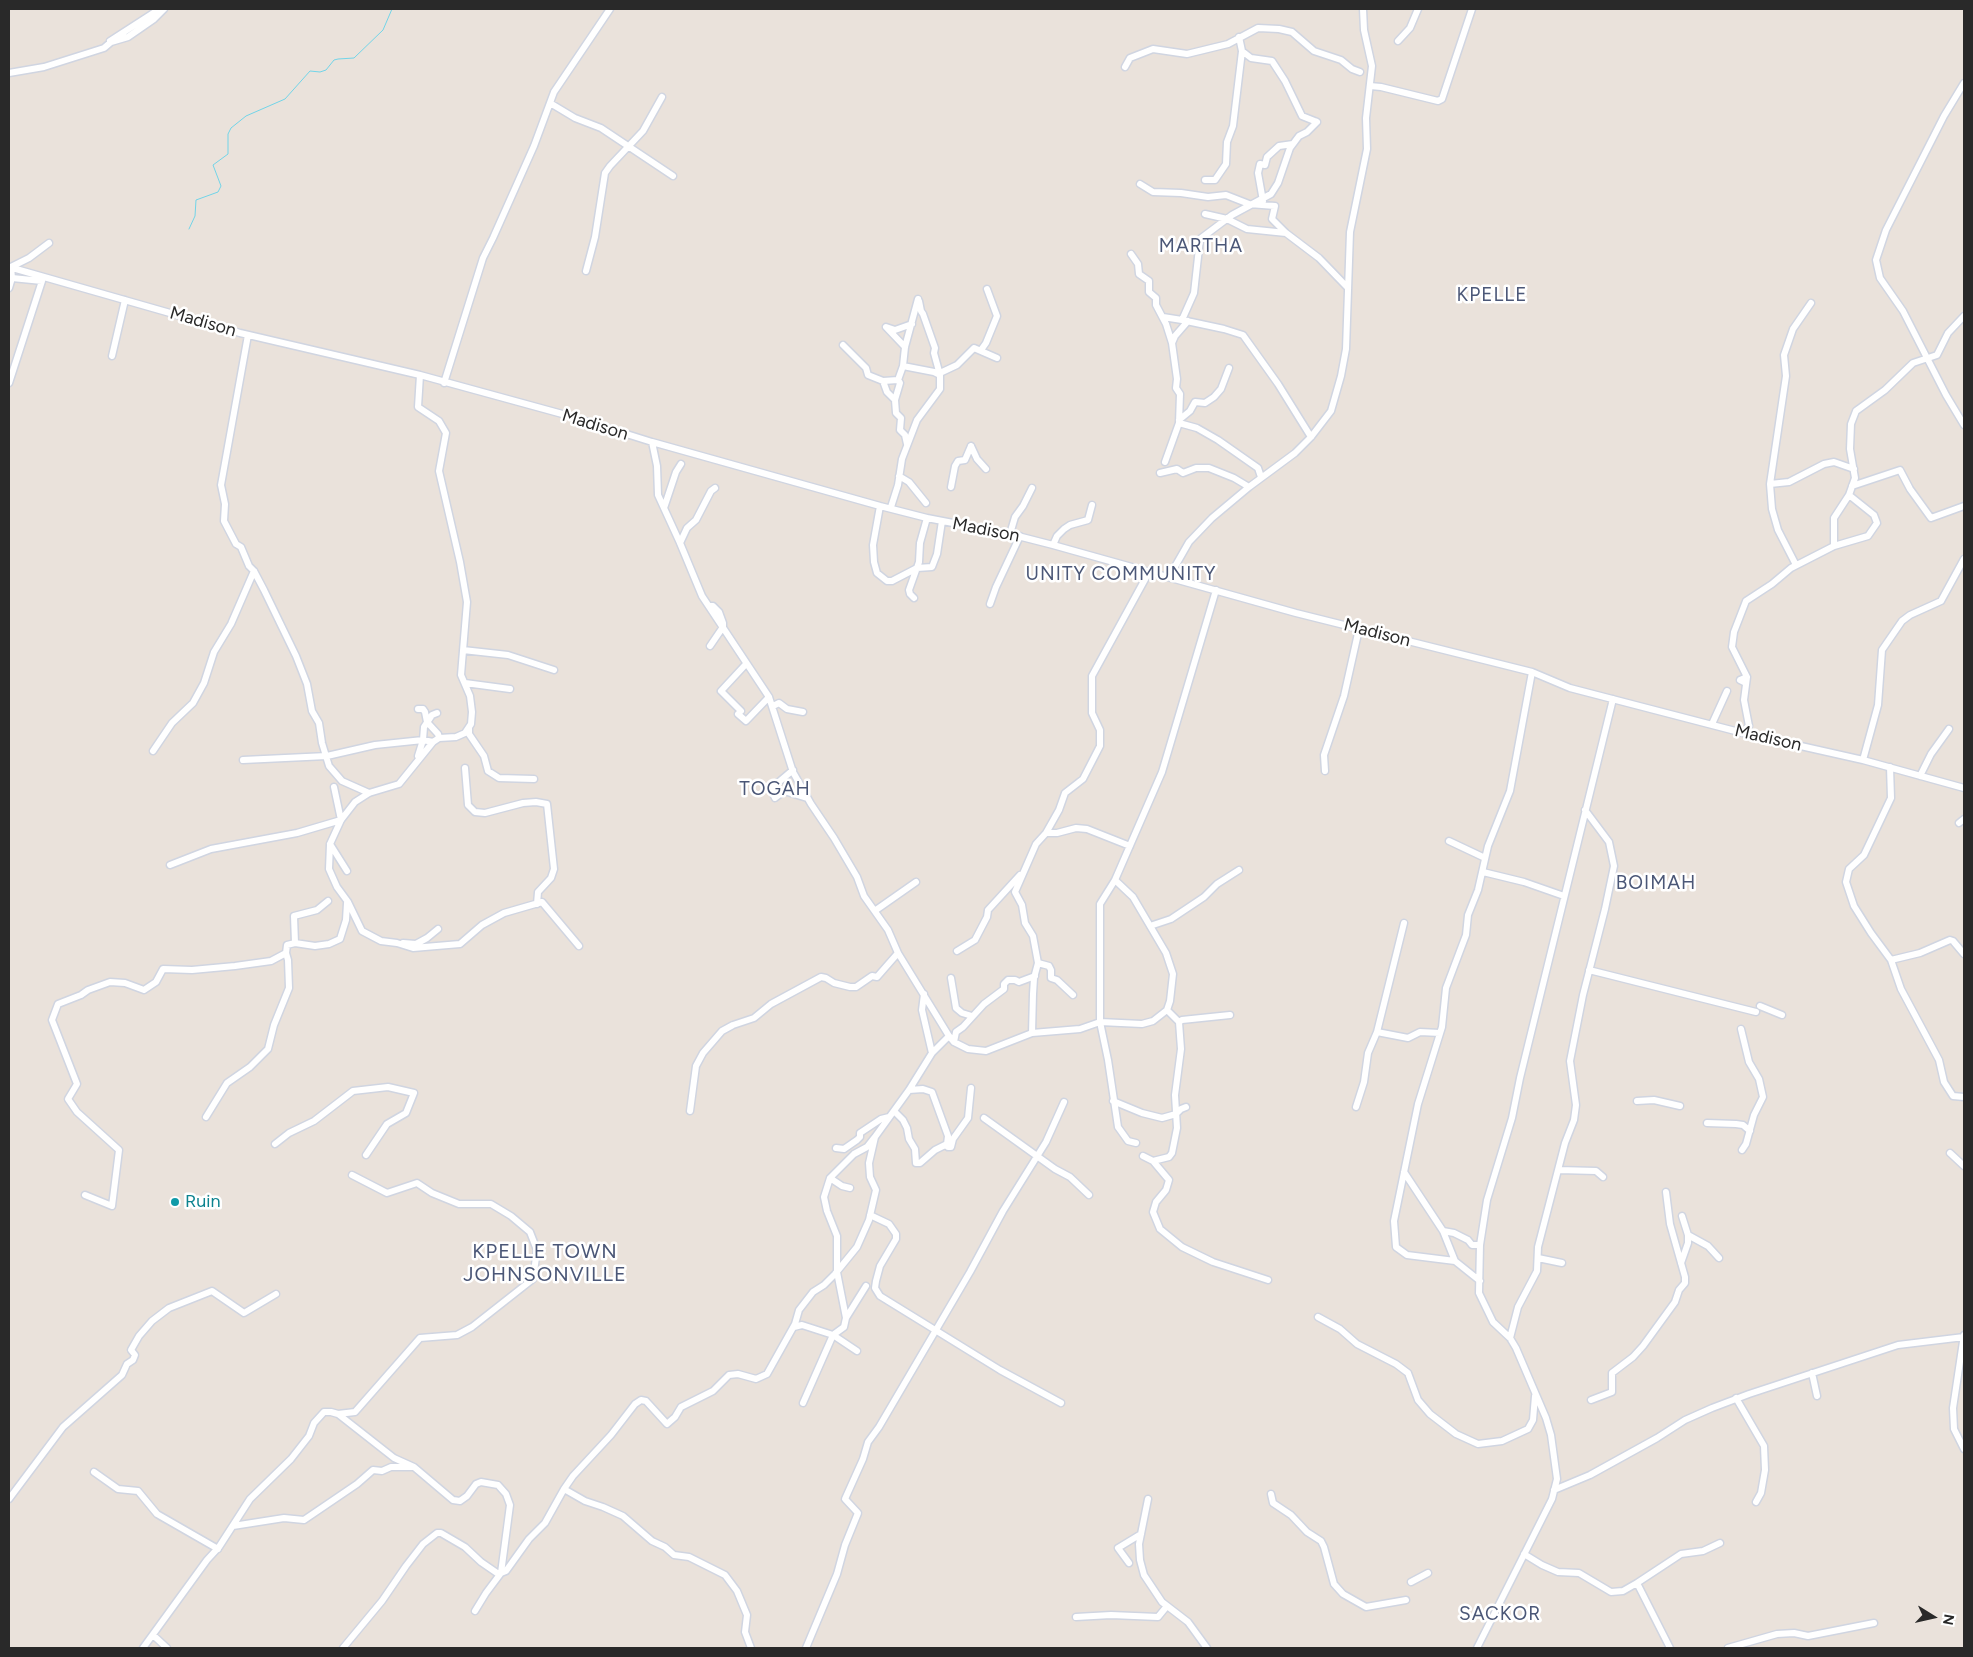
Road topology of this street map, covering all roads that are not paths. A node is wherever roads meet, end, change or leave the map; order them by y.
1 (159, 9) edge
2 (164, 9) edge
3 (610, 9) edge
4 (1363, 9) edge
5 (1418, 9) edge
6 (1472, 9) edge
7 (1239, 37) junction
8 (1398, 41) dead end
9 (100, 50) junction
10 (1242, 51) junction
11 (1125, 67) dead end
12 (1360, 72) dead end
13 (9, 73) edge
14 (1964, 83) edge
15 (1370, 86) junction
16 (662, 97) dead end
17 (550, 103) junction
18 (1293, 144) junction
19 (629, 146) junction
20 (673, 176) dead end
21 (1205, 180) dead end
22 (1140, 184) dead end
23 (1263, 202) junction
24 (1252, 204) junction
25 (1205, 214) dead end
26 (1227, 219) junction
27 (1286, 234) junction
28 (49, 243) dead end
29 (1131, 254) dead end
30 (10, 267) edge
31 (586, 271) dead end
32 (12, 278) junction
33 (9, 288) edge
34 (1348, 288) junction
35 (987, 289) dead end
36 (124, 300) junction
37 (1811, 303) dead end
38 (1964, 316) edge
39 (1163, 317) junction
40 (1185, 320) junction
41 (912, 324) junction
42 (248, 334) junction
43 (1172, 343) junction
44 (843, 345) dead end
45 (905, 347) junction
46 (981, 350) junction
47 (112, 356) dead end
48 (998, 358) dead end
49 (1926, 358) junction
50 (903, 366) junction
51 (1229, 368) dead end
52 (940, 374) junction
53 (420, 375) junction
54 (898, 380) junction
55 (883, 381) junction
56 (444, 383) junction
57 (9, 384) edge
58 (895, 400) junction
59 (1179, 421) junction
60 (1964, 425) edge
61 (1311, 437) junction
62 (652, 442) junction
63 (908, 445) junction
64 (1165, 462) dead end
65 (681, 464) dead end
66 (986, 469) dead end
67 (1854, 469) junction
68 (1160, 473) dead end
69 (898, 476) junction
70 (1261, 478) junction
71 (1770, 484) junction
72 (1852, 486) junction
73 (951, 487) dead end
74 (1249, 487) junction
75 (715, 488) dead end
76 (1032, 488) dead end
77 (1849, 494) junction
78 (926, 503) dead end
79 (1092, 505) dead end
80 (880, 506) junction
81 (1964, 506) edge
82 (891, 507) junction
83 (664, 508) junction
84 (928, 518) junction
85 (942, 522) junction
86 (1010, 534) junction
87 (1020, 536) junction
88 (680, 543) junction
89 (1054, 544) junction
90 (1834, 546) junction
91 (1964, 559) edge
92 (1796, 565) junction
93 (917, 568) junction
94 (254, 571) junction
95 (1150, 572) junction
96 (1169, 577) junction
97 (1216, 590) junction
98 (914, 598) dead end
99 (990, 604) dead end
100 (723, 627) junction
101 (1359, 629) junction
102 (710, 646) dead end
103 (463, 650) junction
104 (746, 664) junction
105 (554, 670) dead end
106 (1532, 672) junction
107 (465, 683) junction
108 (510, 689) dead end
109 (1727, 691) dead end
110 (769, 697) junction
111 (1613, 699) junction
112 (772, 706) junction
113 (418, 709) dead end
114 (803, 712) dead end
115 (437, 713) dead end
116 (427, 722) junction
117 (1712, 724) junction
118 (469, 726) junction
119 (1949, 729) dead end
120 (1743, 733) junction
121 (423, 740) junction
122 (436, 740) junction
123 (153, 751) dead end
124 (327, 756) junction
125 (243, 760) dead end
126 (417, 760) junction
127 (1863, 760) junction
128 (1890, 767) junction
129 (465, 768) dead end
130 (793, 770) junction
131 (1324, 771) dead end
132 (1920, 776) junction
133 (534, 779) dead end
134 (334, 788) dead end
135 (1964, 788) edge
136 (369, 793) junction
137 (807, 798) junction
138 (1585, 810) junction
139 (341, 820) junction
140 (1046, 833) junction
141 (1449, 841) dead end
142 (330, 844) junction
143 (1130, 846) junction
144 (1486, 858) junction
145 (170, 865) dead end
146 (1024, 870) junction
147 (1239, 870) dead end
148 (347, 871) dead end
149 (1483, 872) junction
150 (1115, 880) junction
151 (916, 882) dead end
152 (1564, 896) junction
153 (328, 901) dead end
154 (348, 902) junction
155 (537, 904) junction
156 (876, 910) junction
157 (1404, 923) dead end
158 (1150, 926) junction
159 (438, 928) dead end
160 (295, 943) junction
161 (397, 943) junction
162 (579, 946) dead end
163 (957, 951) dead end
164 (286, 953) junction
165 (898, 953) junction
166 (1964, 954) edge
167 (1891, 960) junction
168 (1038, 963) junction
169 (1590, 970) junction
170 (1035, 976) junction
171 (952, 978) dead end
172 (924, 994) junction
173 (1073, 995) dead end
174 (1167, 1010) junction
175 (1230, 1015) dead end
176 (1782, 1015) dead end
177 (972, 1016) junction
178 (1100, 1022) junction
179 (1179, 1022) junction
180 (1740, 1028) dead end
181 (1377, 1032) junction
182 (1032, 1033) junction
183 (1440, 1033) junction
184 (948, 1036) junction
185 (954, 1042) junction
186 (932, 1053) junction
187 (971, 1088) dead end
188 (909, 1090) junction
189 (1964, 1097) edge
190 (1637, 1101) dead end
191 (1064, 1102) dead end
192 (1113, 1102) junction
193 (1680, 1106) dead end
194 (1186, 1107) dead end
195 (1356, 1107) dead end
196 (690, 1111) dead end
197 (892, 1114) junction
198 (1176, 1114) junction
199 (206, 1117) dead end
200 (984, 1118) dead end
201 (1707, 1123) dead end
202 (1750, 1132) junction
203 (875, 1137) junction
204 (1136, 1143) dead end
205 (275, 1144) dead end
206 (947, 1144) junction
207 (836, 1148) dead end
208 (1742, 1150) dead end
209 (1950, 1153) dead end
210 (366, 1155) dead end
211 (1036, 1156) junction
212 (1143, 1156) dead end
213 (1153, 1161) junction
214 (1964, 1166) edge
215 (1558, 1170) junction
216 (1404, 1172) junction
217 (352, 1175) dead end
218 (1603, 1177) dead end
219 (830, 1178) junction
220 (850, 1188) dead end
221 (1666, 1192) dead end
222 (85, 1195) dead end
223 (1089, 1195) dead end
224 (870, 1215) junction
225 (1682, 1216) dead end
226 (1443, 1231) junction
227 (1688, 1235) junction
228 (1480, 1245) junction
229 (1538, 1258) junction
230 (1719, 1258) dead end
231 (1455, 1262) junction
232 (1562, 1263) dead end
233 (1681, 1264) junction
234 (1467, 1271) junction
235 (837, 1272) junction
236 (1479, 1272) junction
237 (1268, 1280) dead end
238 (1480, 1281) junction
239 (866, 1286) dead end
240 (276, 1294) dead end
241 (1318, 1317) dead end
242 (846, 1318) junction
243 (794, 1327) junction
244 (936, 1331) junction
245 (833, 1335) junction
246 (1964, 1336) edge
247 (1510, 1338) junction
248 (857, 1351) dead end
249 (1812, 1373) junction
250 (1535, 1395) junction
251 (1817, 1396) dead end
252 (1736, 1398) junction
253 (1591, 1400) dead end
254 (802, 1403) dead end
255 (1061, 1403) dead end
256 (338, 1414) junction
257 (1964, 1448) edge
258 (414, 1467) junction
259 (94, 1472) dead end
260 (564, 1488) junction
261 (1554, 1490) junction
262 (1270, 1494) dead end
263 (9, 1499) edge
264 (1148, 1499) dead end
265 (1756, 1502) dead end
266 (233, 1526) junction
267 (1141, 1534) junction
268 (1720, 1543) dead end
269 (218, 1549) junction
270 (1524, 1554) junction
271 (1129, 1563) dead end
272 (501, 1573) junction
273 (1428, 1573) dead end
274 (1411, 1582) dead end
275 (1637, 1583) junction
276 (1406, 1600) dead end
277 (1167, 1606) junction
278 (475, 1611) dead end
279 (1076, 1616) dead end
280 (1874, 1623) dead end
281 (153, 1636) junction
282 (143, 1648) edge
283 (167, 1648) edge
284 (343, 1648) edge
285 (750, 1648) edge
286 (806, 1648) edge
287 (1207, 1648) edge
288 (1477, 1648) edge
289 (1670, 1648) edge
290 (1728, 1648) edge

1 - 9 street
2 - 9 street
3 - 17 street
4 - 15 street
5 - 8 street
6 - 15 street
7 - 10 street
7 - 11 street
7 - 12 street
9 - 13 street
10 - 18 street
10 - 21 street
14 - 49 street
15 - 34 street
16 - 19 street
17 - 19 street
17 - 56 street
18 - 23 street
18 - 23 street
19 - 20 street
19 - 31 street
22 - 24 street
23 - 24 street
23 - 27 street
24 - 26 street
25 - 26 street
26 - 27 street
26 - 40 street
27 - 34 street
28 - 30 street
29 - 39 street
30 - 32 street
30 - 36 street, Madison
32 - 33 street
32 - 57 street
34 - 61 street
35 - 46 street
36 - 42 street, Madison
36 - 47 street
37 - 71 street
38 - 49 street
39 - 40 street
39 - 43 street
40 - 43 street
40 - 61 street
41 - 45 street
41 - 45 street
41 - 52 street
42 - 53 street, Madison
42 - 94 street
43 - 59 street
44 - 55 street
45 - 50 street
46 - 48 street
46 - 52 street
49 - 60 street
49 - 67 street
50 - 52 street
50 - 54 street
51 - 59 street
52 - 63 street
53 - 56 street, Madison
53 - 103 street
54 - 55 street
54 - 58 street
55 - 58 street
56 - 62 street, Madison
58 - 63 street
59 - 64 street
59 - 70 street
61 - 70 street
62 - 80 street, Madison
62 - 83 street
63 - 69 street
65 - 83 street
66 - 73 street
67 - 71 street
67 - 72 street
68 - 74 street
69 - 78 street
69 - 82 street
70 - 74 street
71 - 92 street
72 - 77 street
72 - 81 street
74 - 96 street
75 - 88 street
76 - 86 street
77 - 90 street
77 - 90 street
79 - 89 street
80 - 82 street, Madison
80 - 93 street
82 - 84 street, Madison
83 - 88 street
84 - 85 street, Madison
84 - 93 street
85 - 86 street, Madison
85 - 93 street
86 - 87 street, Madison
87 - 89 street, Madison
87 - 99 street
88 - 100 street
89 - 95 street, Madison
90 - 92 street
91 - 127 street
92 - 120 street
93 - 98 street
94 - 123 street
94 - 124 street
95 - 96 street, Madison
95 - 140 street
96 - 97 street, Madison
97 - 101 street, Madison
97 - 143 street
100 - 102 street
100 - 104 street
101 - 106 street, Madison
101 - 131 street
103 - 105 street
103 - 107 street
104 - 110 street
104 - 110 street
106 - 111 street, Madison
106 - 144 street
107 - 108 street
107 - 118 street
109 - 117 street
110 - 112 street
111 - 117 street, Madison
111 - 138 street
112 - 114 street
112 - 130 street
113 - 116 street
115 - 116 street
116 - 121 street
116 - 122 street
117 - 120 street, Madison
118 - 122 street
118 - 133 street
119 - 132 street
120 - 127 street, Madison
121 - 122 street
121 - 124 street
121 - 126 street
122 - 126 street
124 - 125 street
124 - 136 street
126 - 136 street
127 - 128 street, Madison
128 - 132 street, Madison
128 - 167 street
129 - 155 street
130 - 137 street
130 - 137 street
132 - 135 street, Madison
134 - 139 street
136 - 139 street
137 - 156 street
138 - 152 street
138 - 169 street
139 - 142 street
139 - 145 street
140 - 143 street
140 - 146 street
141 - 144 street
142 - 148 street
142 - 154 street
143 - 150 street
144 - 149 street
146 - 163 street
146 - 168 street
147 - 158 street
149 - 152 street
149 - 183 street
150 - 158 street
150 - 178 street
151 - 156 street
152 - 228 street
153 - 160 street
154 - 160 street
154 - 161 street
155 - 161 street
155 - 162 street
156 - 165 street
157 - 181 street
158 - 174 street
159 - 161 street
160 - 164 street
164 - 199 street
164 - 222 street
165 - 172 street
165 - 196 street
166 - 167 street
167 - 189 street
168 - 170 street
168 - 173 street
169 - 176 street
169 - 215 street
170 - 177 street
170 - 182 street
171 - 177 street
172 - 184 street
172 - 186 street
174 - 178 street
174 - 179 street
175 - 179 street
177 - 185 street
178 - 182 street
178 - 192 street
179 - 198 street
180 - 202 street
181 - 183 street
181 - 195 street
182 - 185 street
183 - 216 street
184 - 185 street
184 - 186 street
186 - 188 street
187 - 206 street
188 - 197 street
188 - 206 street
190 - 193 street
191 - 211 street
192 - 198 street
192 - 204 street
194 - 198 street
197 - 203 street
197 - 206 street
197 - 207 street
198 - 213 street
200 - 211 street
201 - 202 street
202 - 208 street
203 - 219 street
203 - 224 street
205 - 210 street
209 - 214 street
211 - 223 street
211 - 244 street
212 - 213 street
213 - 237 street
215 - 218 street
215 - 229 street
216 - 226 street
216 - 231 street
217 - 256 street
219 - 220 street
219 - 235 street
221 - 233 street
224 - 235 street
224 - 244 street
225 - 227 street
226 - 228 street
226 - 231 street
227 - 230 street
227 - 233 street
228 - 236 street
229 - 232 street
229 - 247 street
231 - 234 street
233 - 253 street
234 - 236 street
234 - 238 street
235 - 242 street
235 - 243 street
236 - 238 street
238 - 247 street
239 - 242 street
240 - 263 street
241 - 250 street
242 - 245 street
243 - 245 street
243 - 260 street
244 - 255 street
244 - 286 street
245 - 248 street
245 - 254 street
246 - 249 street
246 - 257 street
247 - 250 street
249 - 251 street
249 - 252 street
250 - 261 street
252 - 261 street
252 - 265 street
256 - 258 street
256 - 266 street
258 - 266 street
258 - 272 street
259 - 269 street
260 - 272 street
260 - 285 street
261 - 270 street
262 - 276 street
264 - 267 street
266 - 269 street
267 - 271 street
267 - 277 street
268 - 275 street
269 - 281 street
270 - 275 street
270 - 288 street
272 - 278 street
272 - 284 street
273 - 274 street
275 - 289 street
277 - 279 street
277 - 287 street
280 - 290 street
281 - 282 street
281 - 283 street

